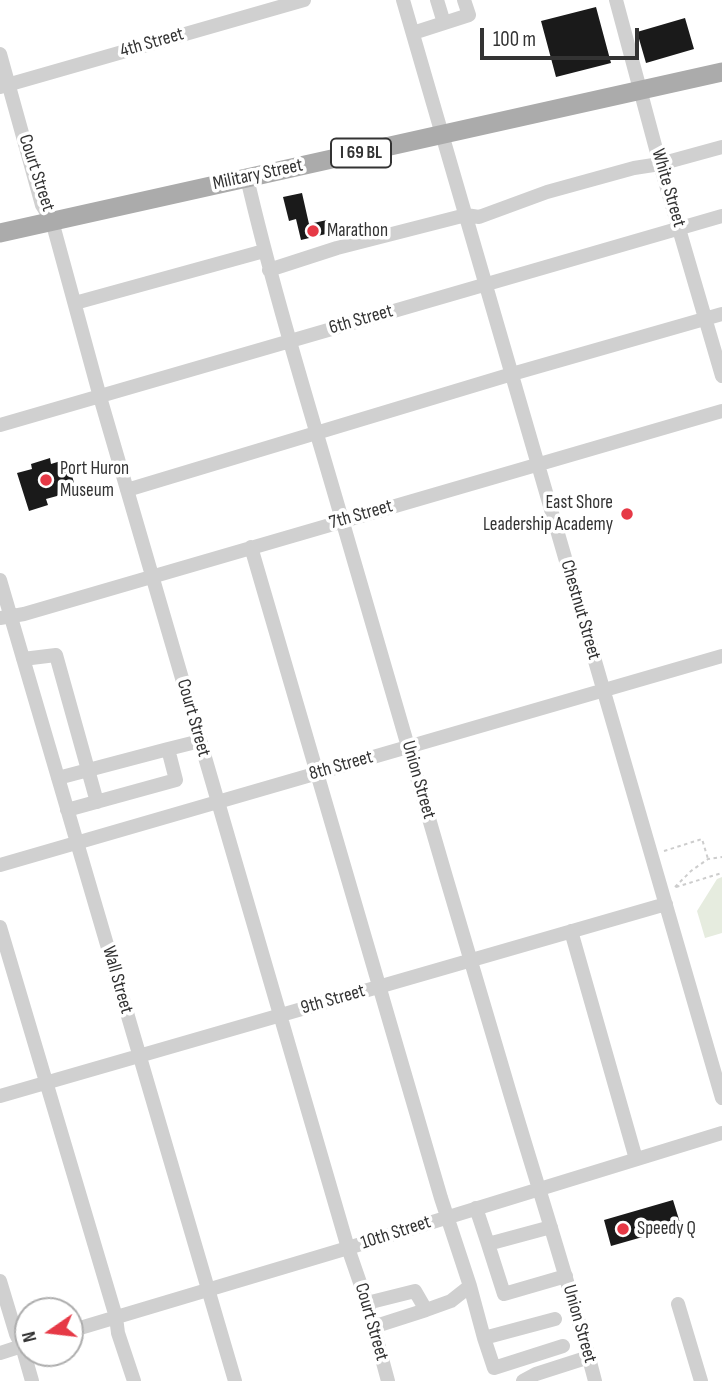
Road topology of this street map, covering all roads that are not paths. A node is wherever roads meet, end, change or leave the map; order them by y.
1 (304, 0) edge
2 (403, 0) edge
3 (437, 0) edge
4 (464, 0) edge
5 (616, 0) edge
6 (444, 23) junction
7 (413, 33) junction
8 (0, 54) edge
9 (722, 72) edge
10 (4, 86) edge
11 (640, 90) junction
12 (442, 135) junction
13 (722, 147) edge
14 (660, 164) junction
15 (247, 178) junction
16 (466, 215) junction
17 (722, 216) edge
18 (52, 221) junction
19 (679, 228) junction
20 (0, 233) edge
21 (264, 251) junction
22 (269, 270) junction
23 (485, 284) junction
24 (75, 303) junction
25 (722, 314) edge
26 (706, 318) junction
27 (291, 341) junction
28 (512, 374) junction
29 (722, 376) edge
30 (100, 397) junction
31 (722, 411) edge
32 (0, 425) edge
33 (317, 432) junction
34 (537, 464) junction
35 (127, 490) junction
36 (343, 521) junction
37 (251, 547) junction
38 (152, 576) junction
39 (0, 580) edge
40 (5, 617) edge
41 (722, 656) edge
42 (23, 659) junction
43 (603, 690) junction
44 (200, 741) junction
45 (408, 746) junction
46 (168, 749) junction
47 (89, 770) junction
48 (317, 773) junction
49 (58, 778) junction
50 (97, 802) junction
51 (217, 802) junction
52 (67, 810) junction
53 (78, 843) junction
54 (0, 865) edge
55 (666, 904) junction
56 (0, 927) edge
57 (571, 931) junction
58 (470, 959) junction
59 (379, 986) junction
60 (280, 1016) junction
61 (139, 1056) junction
62 (47, 1083) junction
63 (0, 1096) edge
64 (722, 1098) edge
65 (722, 1133) edge
66 (636, 1159) junction
67 (538, 1189) junction
68 (476, 1208) junction
69 (447, 1217) junction
70 (551, 1227) junction
71 (488, 1244) junction
72 (348, 1248) junction
73 (566, 1276) junction
74 (0, 1280) edge
75 (470, 1286) junction
76 (208, 1290) junction
77 (366, 1303) junction
78 (678, 1304) dead end
79 (426, 1310) junction
80 (116, 1317) junction
81 (555, 1319) dead end
82 (14, 1327) edge
83 (84, 1327) edge
84 (373, 1327) junction
85 (484, 1338) junction
86 (563, 1346) dead end
87 (589, 1357) junction
88 (496, 1374) edge
89 (134, 1381) edge
90 (235, 1381) edge
91 (388, 1381) edge
92 (523, 1381) edge
93 (595, 1381) edge
94 (701, 1381) edge

1 - 10 street, 4th Street
2 - 7 street, Chestnut Street
3 - 6 street
4 - 6 street
5 - 11 street, White Street
6 - 7 street
7 - 12 street, Chestnut Street
8 - 10 street, Court Street
9 - 11 main road, Military Street / I 69 BL
10 - 18 street, Court Street
11 - 12 main road, Military Street / I 69 BL
11 - 14 street, White Street
12 - 15 main road, Military Street / I 69 BL
12 - 16 street, Chestnut Street
13 - 14 street
14 - 16 street
14 - 19 street, White Street
15 - 18 main road, Military Street / I 69 BL
15 - 21 street, Union Street
16 - 22 street
16 - 23 street, Chestnut Street
17 - 19 street, 6th Street
18 - 20 main road, Military Street / I 69 BL
18 - 24 street, Court Street
19 - 23 street, 6th Street
19 - 26 street, White Street
21 - 22 street, Union Street
21 - 24 street
22 - 27 street, Union Street
23 - 27 street, 6th Street
23 - 28 street, Chestnut Street
24 - 30 street, Court Street
25 - 26 street
26 - 28 street
26 - 29 street, White Street
27 - 30 street, 6th Street
27 - 33 street, Union Street
28 - 33 street
28 - 34 street, Chestnut Street
30 - 32 street, 6th Street
30 - 35 street, Court Street
31 - 34 street, 7th Street
33 - 35 street
33 - 36 street, Union Street
34 - 36 street, 7th Street
34 - 43 street, Chestnut Street
35 - 38 street, Court Street
36 - 37 street, 7th Street
36 - 45 street, Union Street
37 - 38 street, 7th Street
37 - 48 street
38 - 40 street, 7th Street
38 - 44 street, Court Street
39 - 40 street, Wall Street
40 - 42 street, Wall Street
41 - 43 street, 8th Street
42 - 47 street
42 - 49 street, Wall Street
43 - 45 street, 8th Street
43 - 55 street, Chestnut Street
44 - 46 street
44 - 51 street, Court Street
45 - 48 street, 8th Street
45 - 58 street, Union Street
46 - 47 street
46 - 50 street
47 - 49 street
47 - 50 street
48 - 51 street, 8th Street
48 - 59 street
49 - 52 street, Wall Street
50 - 52 street
51 - 53 street, 8th Street
51 - 60 street, Court Street
52 - 53 street, Wall Street
53 - 54 street, 8th Street
53 - 61 street, Wall Street
55 - 57 street, 9th Street
55 - 64 street, Chestnut Street
56 - 62 street
57 - 58 street, 9th Street
57 - 66 street
58 - 59 street, 9th Street
58 - 67 street, Union Street
59 - 60 street, 9th Street
59 - 69 street
60 - 61 street, 9th Street
60 - 72 street, Court Street
61 - 62 street, 9th Street
61 - 76 street, Wall Street
62 - 63 street, 9th Street
62 - 80 street
65 - 66 street, 10th Street
66 - 67 street, 10th Street
67 - 68 street, 10th Street
67 - 70 street, Union Street
68 - 69 street, 10th Street
68 - 71 street
69 - 72 street, 10th Street
69 - 75 street
70 - 71 street
70 - 73 street, Union Street
71 - 73 street
72 - 76 street, 10th Street
72 - 77 street, Court Street
73 - 87 street, Union Street
74 - 82 street
75 - 79 street
75 - 85 street
76 - 80 street, 10th Street
76 - 90 street, Wall Street
77 - 79 street
77 - 84 street, Court Street
78 - 94 street
79 - 84 street
80 - 83 street, 10th Street
80 - 89 street
81 - 85 street
84 - 91 street, Court Street
85 - 88 street
86 - 88 street
87 - 92 street
87 - 93 street, Union Street

